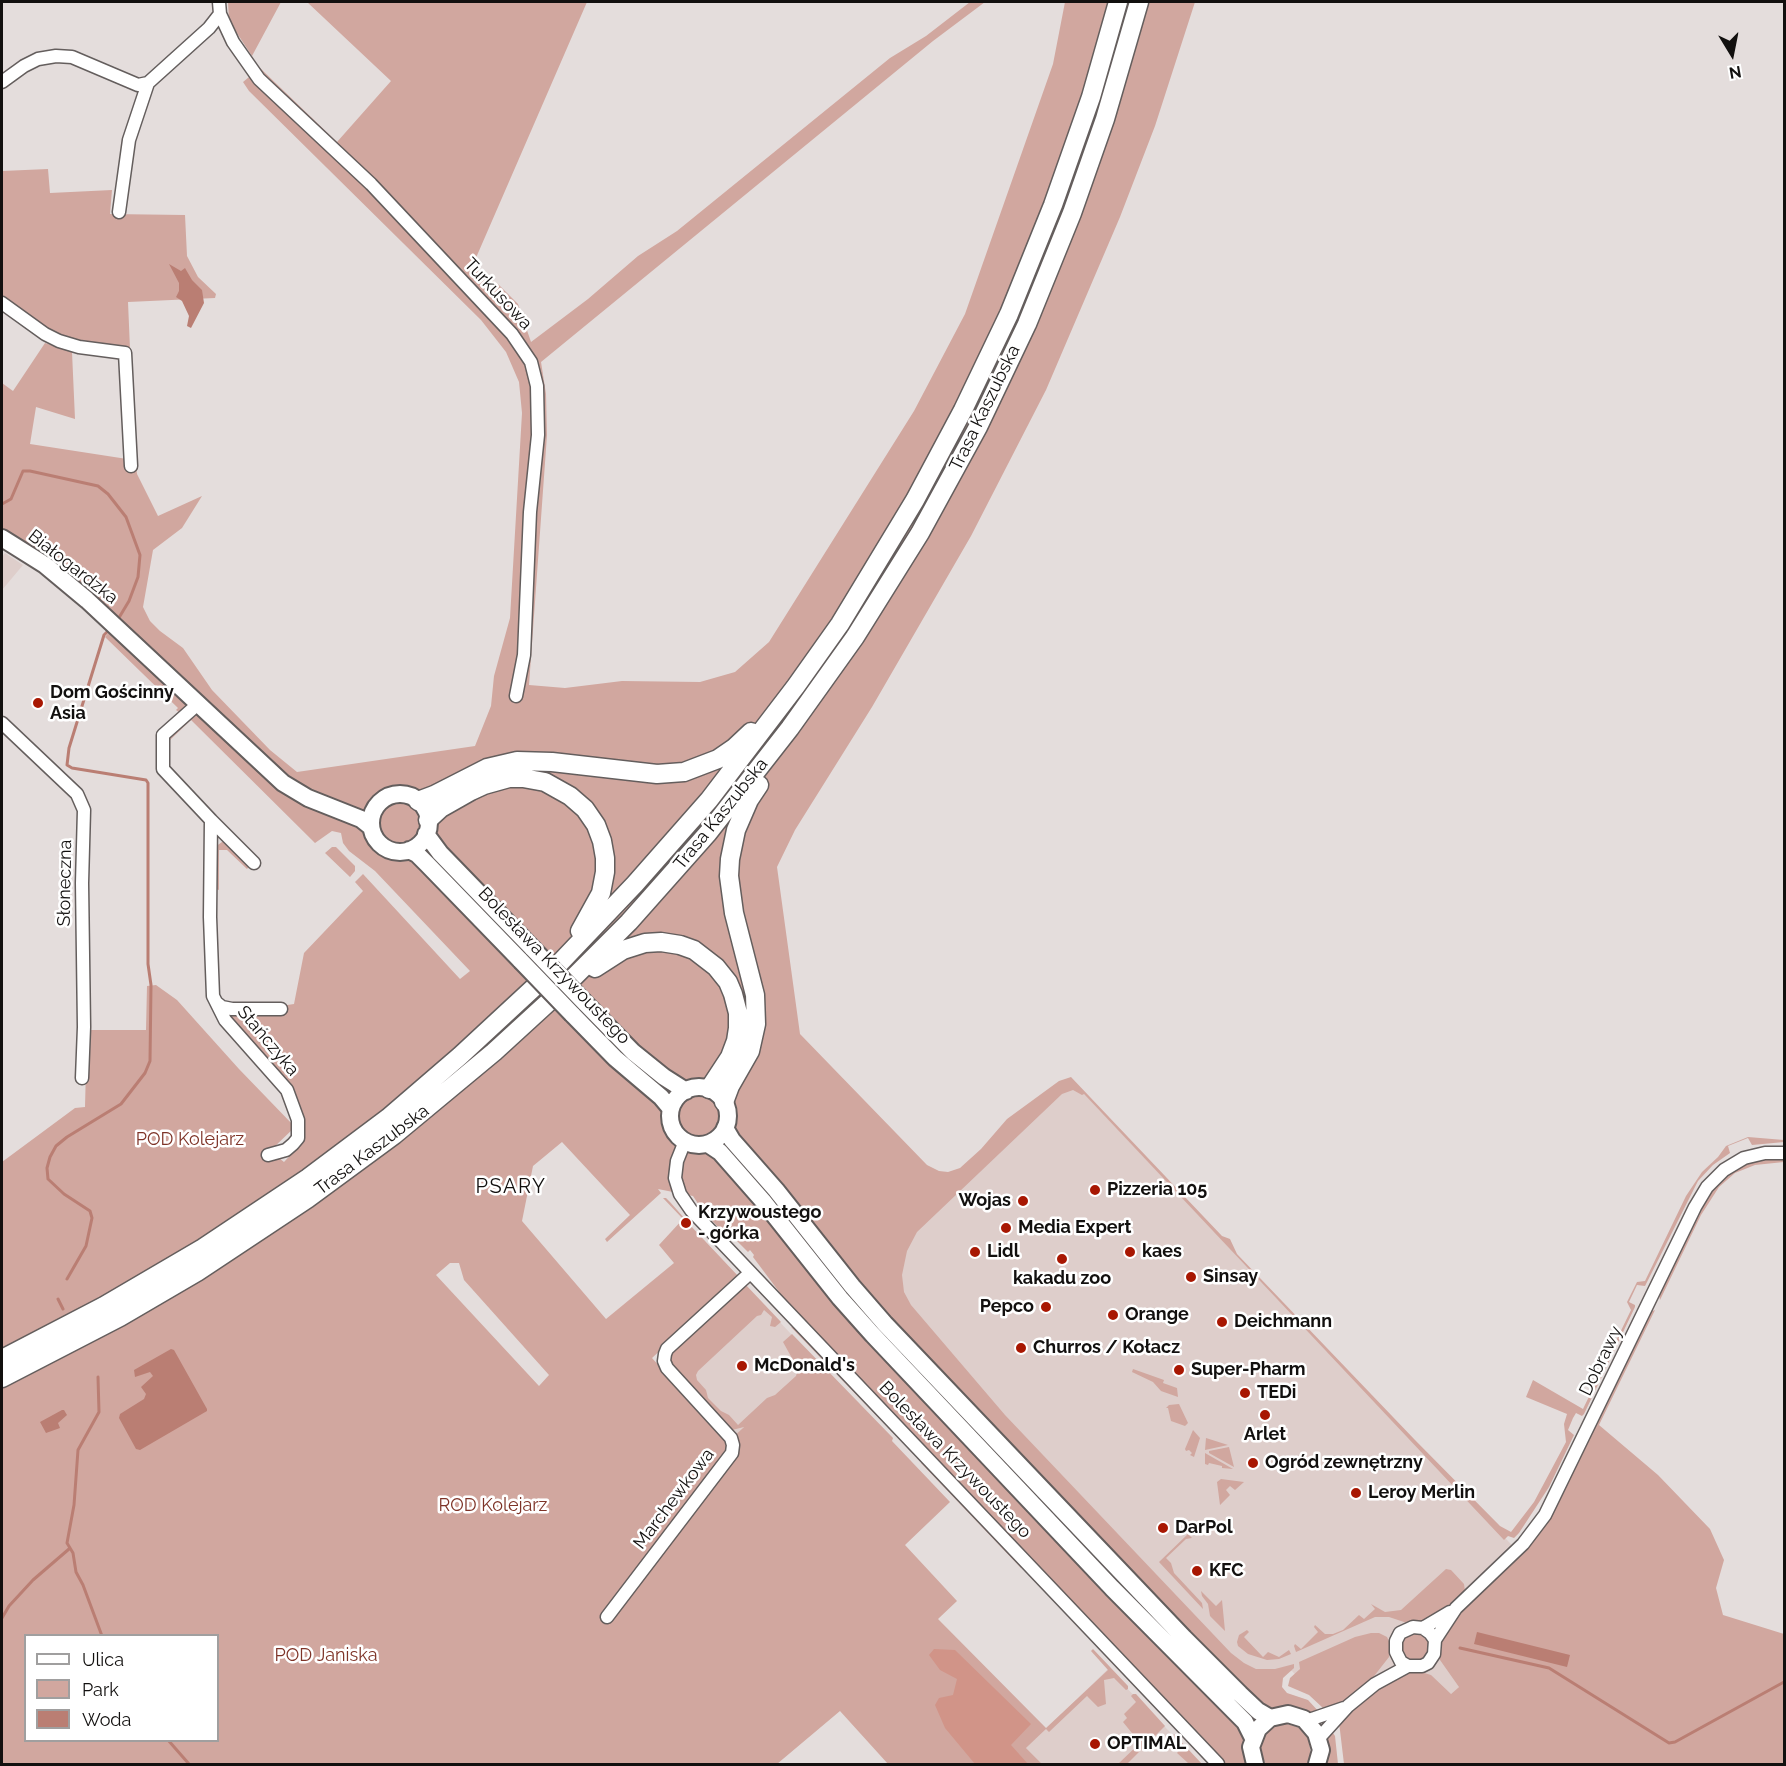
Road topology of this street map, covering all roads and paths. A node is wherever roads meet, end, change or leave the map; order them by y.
1 (1118, 2) edge
2 (1139, 2) edge
3 (219, 8) edge
4 (2, 82) edge
5 (148, 83) junction
6 (119, 212) dead end
7 (2, 303) edge
8 (131, 466) dead end
9 (2, 538) edge
10 (796, 686) junction
11 (516, 696) dead end
12 (198, 704) junction
13 (2, 723) edge
14 (790, 728) junction
15 (418, 801) junction
16 (324, 804) junction
17 (376, 807) junction
18 (211, 820) junction
19 (371, 826) junction
20 (427, 827) junction
21 (409, 850) junction
22 (254, 863) dead end
23 (527, 955) junction
24 (555, 968) junction
25 (553, 998) junction
26 (217, 1003) junction
27 (578, 1008) junction
28 (281, 1009) dead end
29 (82, 1078) dead end
30 (709, 1089) junction
31 (686, 1091) junction
32 (724, 1102) junction
33 (671, 1108) junction
34 (725, 1128) junction
35 (685, 1141) junction
36 (708, 1144) junction
37 (1785, 1153) edge
38 (268, 1155) dead end
39 (750, 1273) junction
40 (2, 1359) edge
41 (2, 1378) edge
42 (1456, 1608) junction
43 (607, 1617) dead end
44 (1423, 1628) junction
45 (1435, 1640) junction
46 (1395, 1652) junction
47 (1408, 1666) junction
48 (1375, 1684) junction
49 (1348, 1706) junction
50 (1270, 1718) junction
51 (1306, 1721) junction
52 (1253, 1738) junction
53 (1319, 1738) junction
54 (1218, 1764) edge
55 (1255, 1764) edge
56 (1317, 1764) edge

1 - 10 highway, Trasa Kaszubska
2 - 14 highway, Trasa Kaszubska
3 - 5 street
3 - 11 street, Turkusowa
4 - 5 street
5 - 6 street
7 - 8 street
9 - 12 main road, Białogardzka
10 - 15 highway
10 - 24 highway, Trasa Kaszubska
12 - 16 main road
12 - 18 street
13 - 29 street, Słoneczna
14 - 25 highway, Trasa Kaszubska
14 - 32 highway
15 - 17 main road
15 - 20 main road
16 - 17 main road
16 - 19 main road
17 - 19 main road
18 - 22 street
18 - 26 street, Stańczyka
19 - 21 main road
20 - 21 main road
20 - 23 main road, Bolesława Krzywoustego
20 - 24 highway
21 - 23 main road, Bolesława Krzywoustego
23 - 27 main road, Bolesława Krzywoustego, bridge
24 - 40 highway, Trasa Kaszubska
25 - 30 highway
25 - 41 highway, Trasa Kaszubska
26 - 28 street, Stańczyka
26 - 38 street, Stańczyka
27 - 31 main road, Bolesława Krzywoustego
27 - 33 main road, Bolesława Krzywoustego
30 - 31 main road
30 - 32 main road
31 - 33 main road
32 - 34 main road
33 - 35 main road
34 - 36 main road
34 - 50 main road
35 - 36 main road
35 - 39 street, Bolesława Krzywoustego
36 - 52 main road
37 - 42 street, Dobrawy
39 - 43 street, Marchewkowa
39 - 54 street, Bolesława Krzywoustego
42 - 44 street, Dobrawy
42 - 45 street, Dobrawy
44 - 45 street
44 - 46 street, Dobrawy
45 - 47 street, Dobrawy
46 - 47 street
46 - 48 street, Dobrawy
47 - 48 street, Dobrawy
48 - 49 street, Dobrawy
49 - 51 street
49 - 53 street
50 - 51 main road
50 - 52 main road
51 - 53 main road
52 - 55 main road
53 - 56 main road

